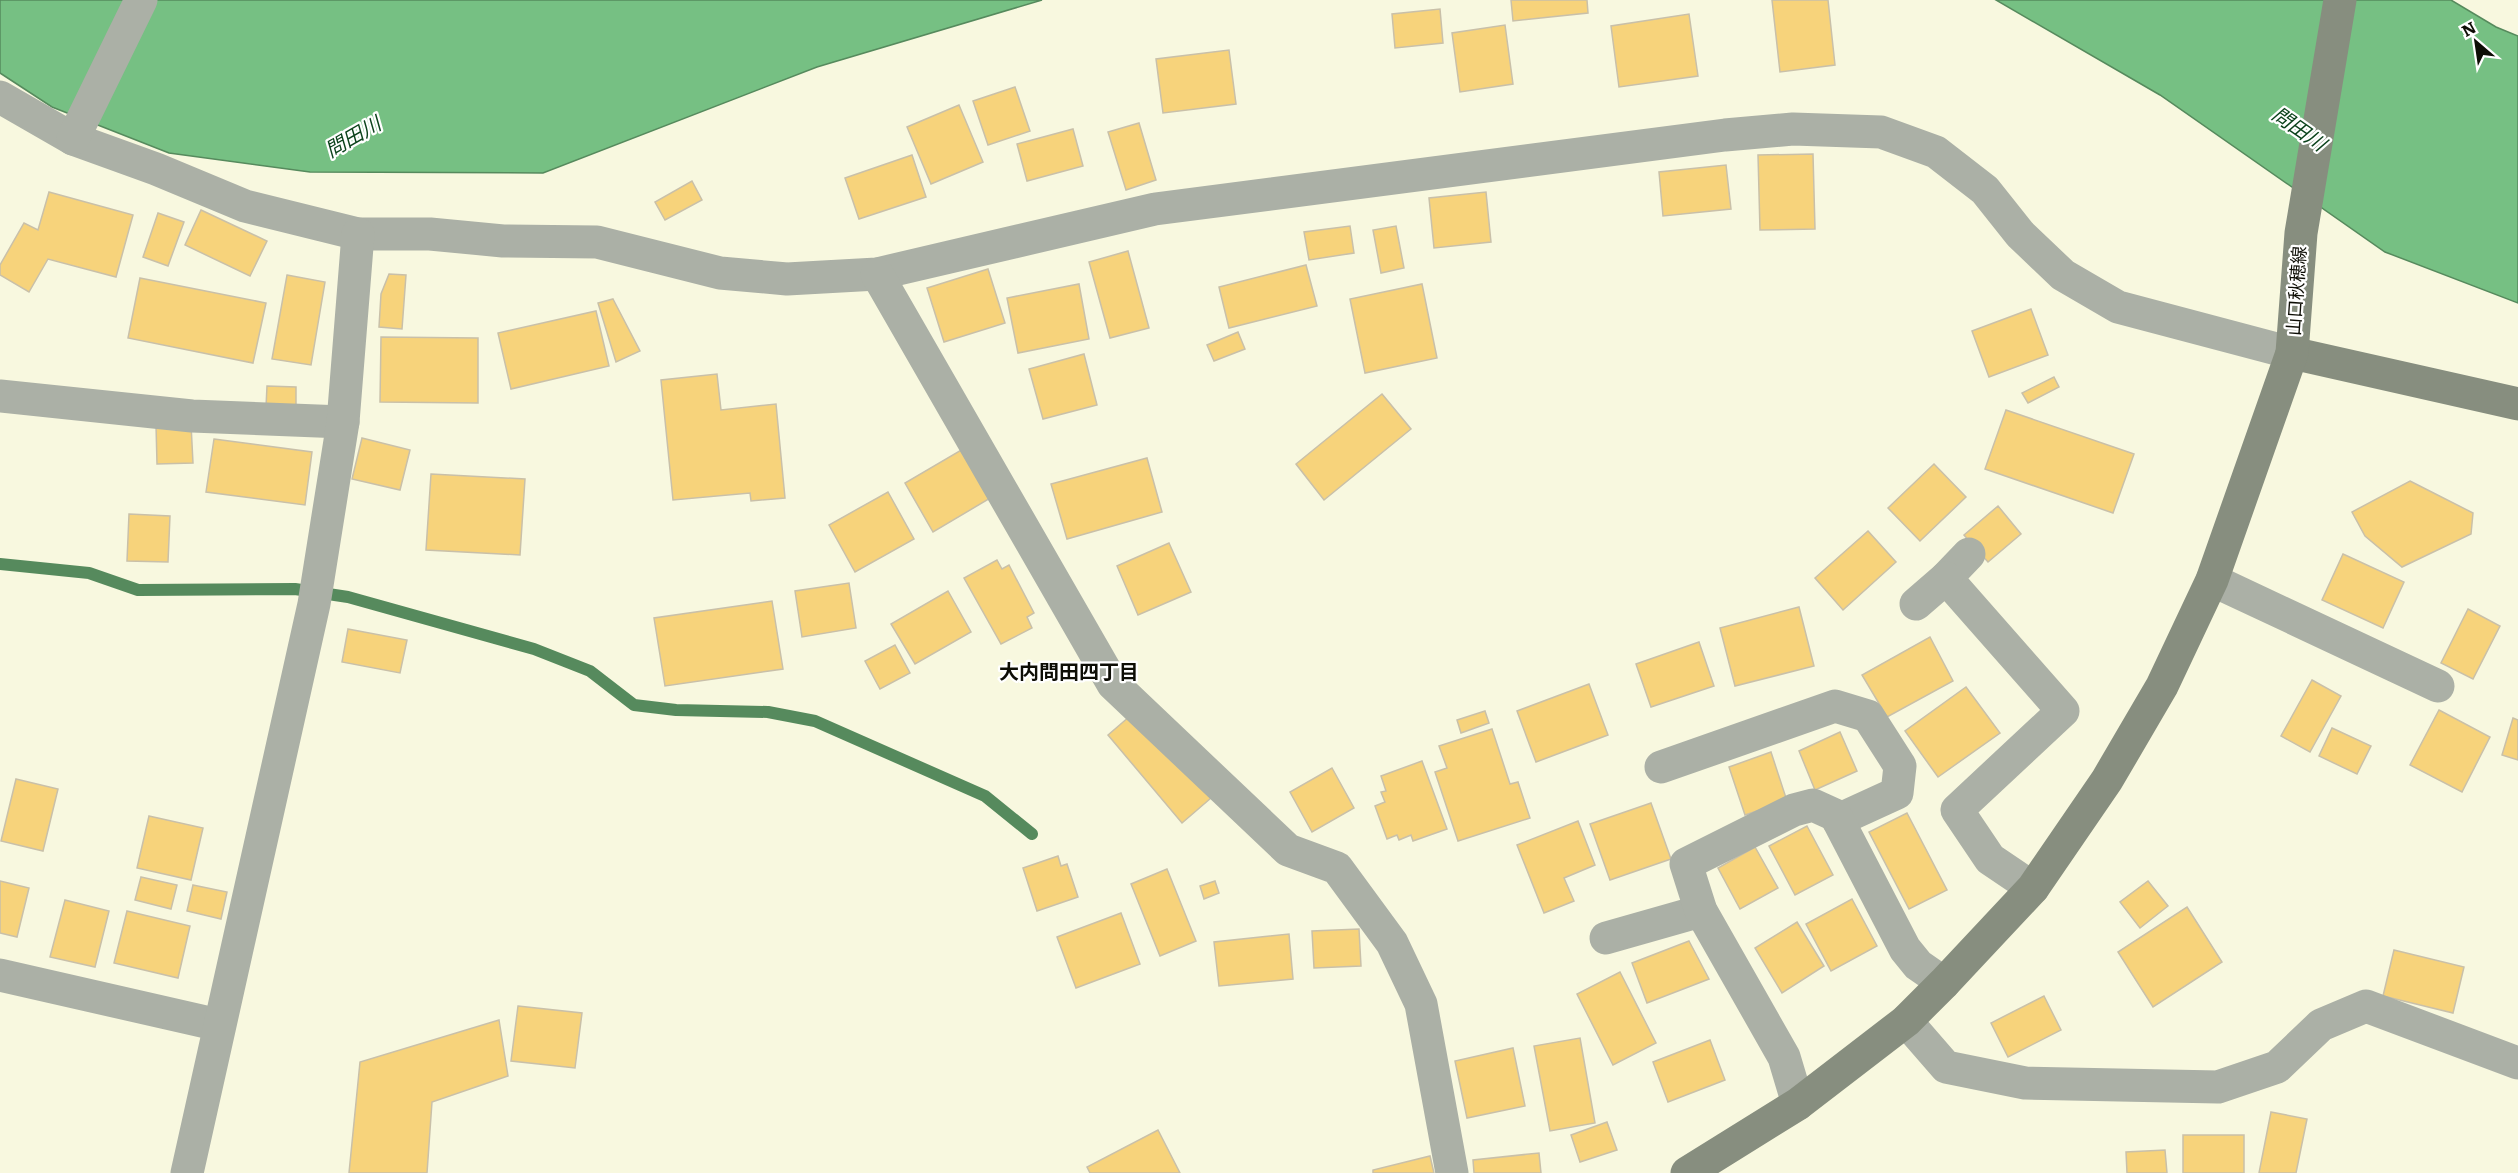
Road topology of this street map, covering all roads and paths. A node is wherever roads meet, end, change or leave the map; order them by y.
1 (141, 0) edge
2 (2340, 0) edge
3 (0, 98) edge
4 (76, 134) junction
5 (358, 234) junction
6 (877, 274) junction
7 (2292, 352) junction
8 (0, 396) edge
9 (2518, 404) edge
10 (343, 422) junction
11 (1969, 554) dead end
12 (1946, 578) junction
13 (2212, 580) junction
14 (1916, 604) dead end
15 (2438, 686) dead end
16 (1661, 767) dead end
17 (1838, 820) junction
18 (2033, 888) junction
19 (1701, 910) junction
20 (1606, 938) dead end
21 (0, 975) edge
22 (1944, 983) junction
23 (1906, 1021) junction
24 (219, 1025) junction
25 (2518, 1063) edge
26 (1798, 1104) junction
27 (187, 1173) edge
28 (1452, 1173) edge
29 (1687, 1173) edge

1 - 4 street
2 - 7 street, 山口秋穂線
3 - 4 street
4 - 5 street
5 - 6 street
5 - 10 street
6 - 7 street
6 - 28 street
7 - 9 street, 山口秋穂線
7 - 13 street
8 - 10 street
10 - 24 street
11 - 12 street
12 - 14 street
12 - 18 street
13 - 15 street
13 - 18 street
16 - 17 street
17 - 19 street
17 - 22 street
18 - 22 street
19 - 20 street
19 - 26 street
21 - 24 street
22 - 23 street
23 - 25 street
23 - 26 street
24 - 27 street
26 - 29 street

